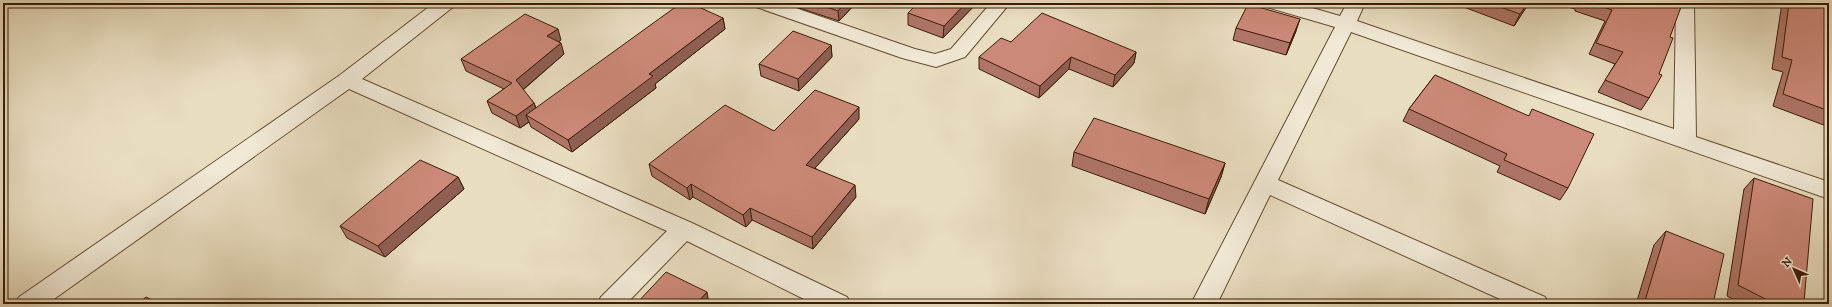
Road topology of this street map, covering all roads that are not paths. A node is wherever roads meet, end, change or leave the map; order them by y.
1 (446, 3) edge
2 (763, 3) edge
3 (1000, 3) edge
4 (1274, 3) edge
5 (1356, 3) edge
6 (1685, 3) edge
7 (1347, 24) junction
8 (347, 80) junction
9 (1685, 140) junction
10 (1266, 184) junction
11 (1829, 191) edge
12 (684, 229) junction
13 (28, 304) edge
14 (610, 304) edge
15 (838, 304) edge
16 (1204, 304) edge
17 (1536, 304) edge

1 - 8 street
2 - 3 street
4 - 7 street
5 - 7 street
6 - 9 street
7 - 9 street
7 - 10 street
8 - 12 street
8 - 13 street
9 - 11 street
10 - 16 street
10 - 17 street
12 - 14 street
12 - 15 street

